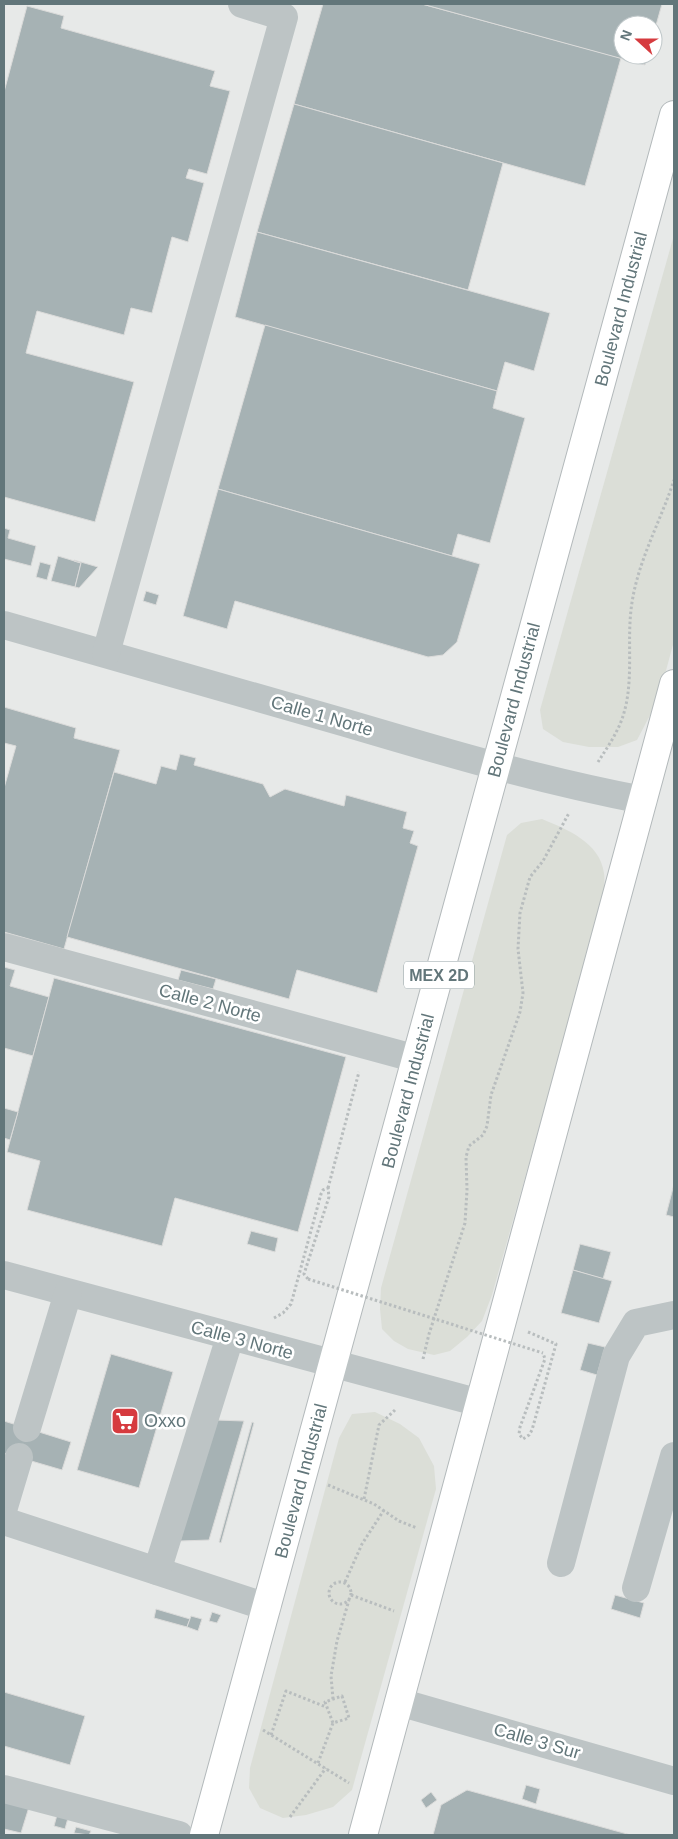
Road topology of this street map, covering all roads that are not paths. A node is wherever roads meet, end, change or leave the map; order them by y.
1 (242, 4) edge
2 (674, 115) edge
3 (668, 159) edge
4 (4, 626) edge
5 (106, 653) junction
6 (674, 684) edge
7 (496, 767) junction
8 (643, 800) junction
9 (4, 947) edge
10 (417, 1059) junction
11 (4, 1275) edge
12 (68, 1293) junction
13 (674, 1315) edge
14 (230, 1337) junction
15 (333, 1364) junction
16 (480, 1403) junction
17 (27, 1428) dead end
18 (674, 1456) edge
19 (19, 1457) dead end
20 (4, 1507) edge
21 (4, 1521) edge
22 (561, 1563) dead end
23 (157, 1571) junction
24 (636, 1588) dead end
25 (267, 1607) junction
26 (399, 1702) junction
27 (674, 1781) edge
28 (4, 1789) edge
29 (178, 1835) edge
30 (204, 1835) edge
31 (362, 1835) edge

1 - 5 street
2 - 3 highway, Boulevard Industrial / MEX 2D
3 - 7 highway, Boulevard Industrial / MEX 2D
4 - 5 street, Calle 1 Norte
5 - 7 street, Calle 1 Norte
6 - 8 highway
7 - 8 street, Calle 1 Norte
7 - 10 highway, Boulevard Industrial / MEX 2D
8 - 16 highway
9 - 10 street, Calle 2 Norte
10 - 15 highway, Boulevard Industrial / MEX 2D
11 - 12 street, Calle 3 Norte
12 - 14 street, Calle 3 Norte
12 - 17 street
13 - 22 street
14 - 15 street, Calle 3 Norte
14 - 23 street
15 - 16 street, Calle 3 Norte
15 - 25 highway, Boulevard Industrial / MEX 2D
16 - 26 highway
18 - 24 street
19 - 20 street
21 - 23 street
23 - 25 street
25 - 30 highway, Boulevard Industrial / MEX 2D
26 - 27 street, Calle 3 Sur
26 - 31 highway
28 - 29 street

